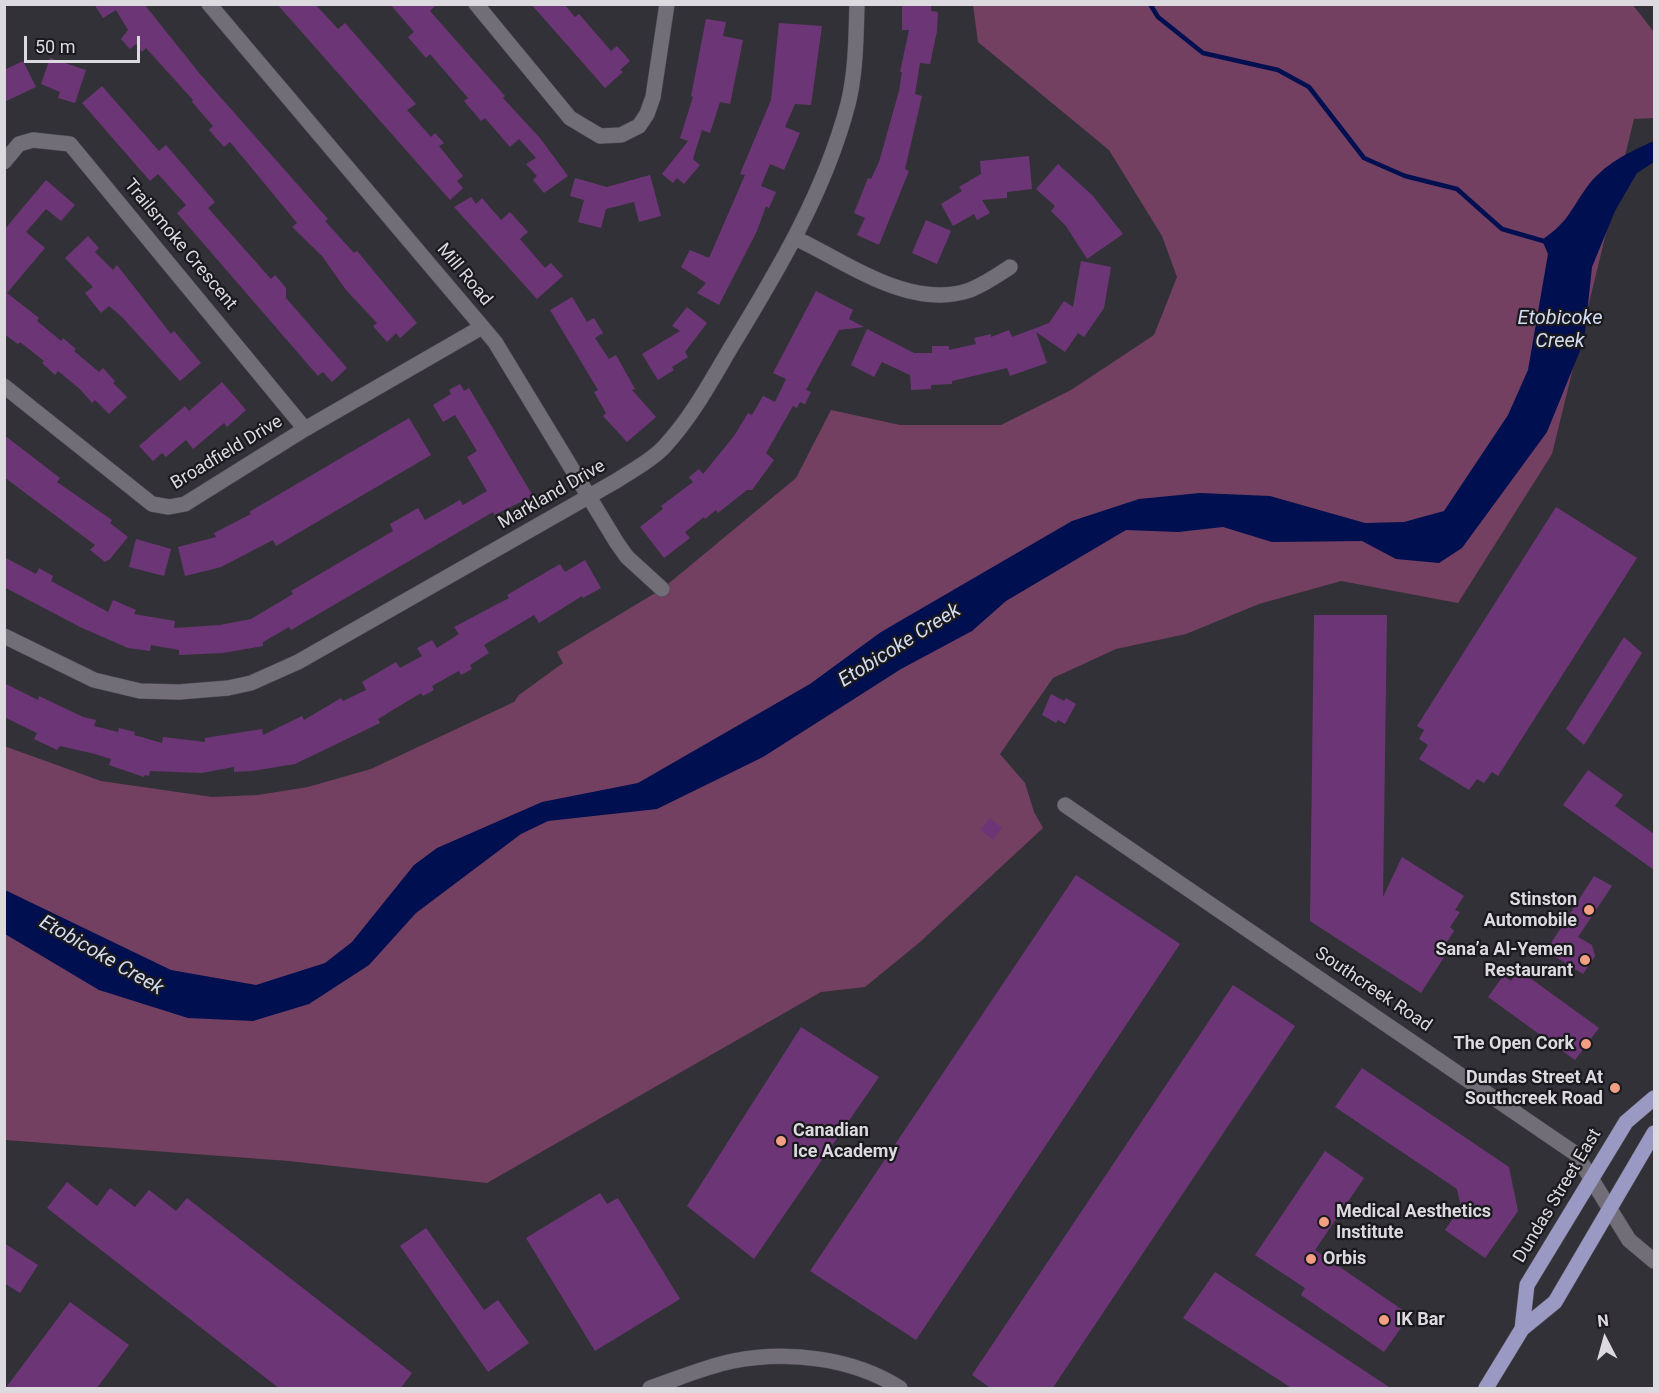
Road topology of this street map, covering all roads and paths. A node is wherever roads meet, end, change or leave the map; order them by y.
1 (210, 4) edge
2 (476, 4) edge
3 (667, 4) edge
4 (857, 4) edge
5 (4, 162) edge
6 (795, 238) junction
7 (1010, 267) dead end
8 (482, 327) junction
9 (4, 386) edge
10 (305, 429) junction
11 (588, 497) junction
12 (662, 590) dead end
13 (4, 636) edge
14 (1065, 805) dead end
15 (1654, 1098) edge
16 (1654, 1133) edge
17 (1591, 1179) junction
18 (1610, 1210) junction
19 (1654, 1261) edge
20 (1522, 1329) junction
21 (650, 1389) edge
22 (900, 1389) edge
23 (1486, 1389) edge

1 - 8 street, Mill Road
2 - 3 street
4 - 6 street, Markland Drive
5 - 10 street, Trailsmoke Crescent
6 - 7 street
6 - 11 street, Markland Drive
8 - 10 street, Broadfield Drive
8 - 11 street, Mill Road
9 - 10 street, Broadfield Drive
11 - 12 street, Mill Road
11 - 13 street, Markland Drive
14 - 17 street, Southcreek Road
15 - 17 main road, Dundas Street East
16 - 18 main road, Dundas Street East
17 - 18 street, Southcreek Road
17 - 20 main road, Dundas Street East
18 - 19 street, Southcreek Road
18 - 20 main road, Dundas Street East
20 - 23 main road, Dundas Street East
21 - 22 street

